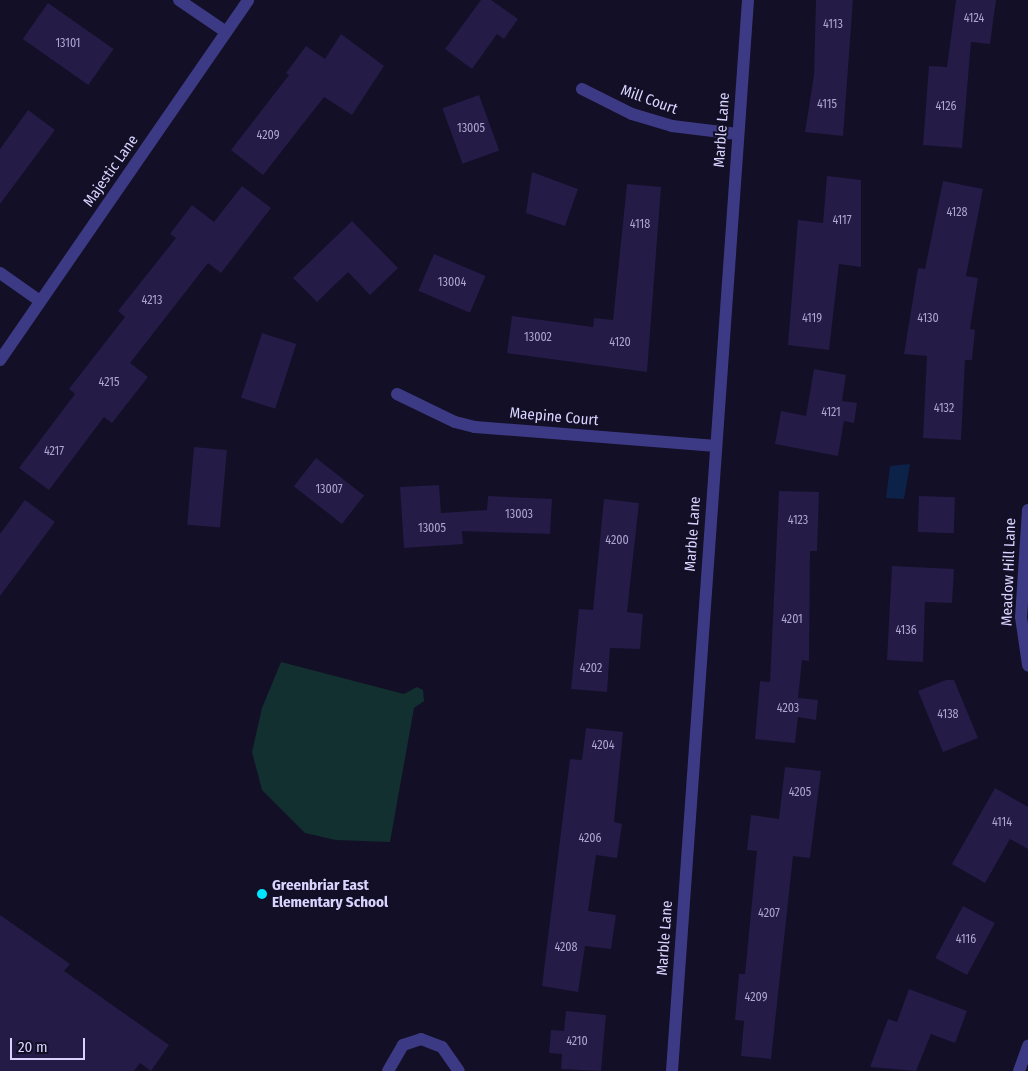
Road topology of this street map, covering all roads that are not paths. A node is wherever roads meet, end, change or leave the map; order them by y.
1 (179, 0) edge
2 (248, 0) edge
3 (748, 0) edge
4 (226, 32) junction
5 (582, 89) dead end
6 (738, 134) junction
7 (0, 273) edge
8 (40, 301) junction
9 (0, 360) edge
10 (397, 394) dead end
11 (716, 446) junction
12 (1028, 510) edge
13 (1028, 665) edge
14 (1028, 1046) edge
15 (388, 1071) edge
16 (459, 1071) edge
17 (672, 1071) edge
18 (1019, 1071) edge

1 - 4 street
2 - 4 street, Majestic Lane
3 - 6 street, Marble Lane
4 - 8 street, Majestic Lane
5 - 6 street, Mill Court
6 - 11 street, Marble Lane
7 - 8 street
8 - 9 street, Majestic Lane
10 - 11 street, Maepine Court
11 - 17 street, Marble Lane
12 - 13 street, Meadow Hill Lane
14 - 18 street
15 - 16 street

